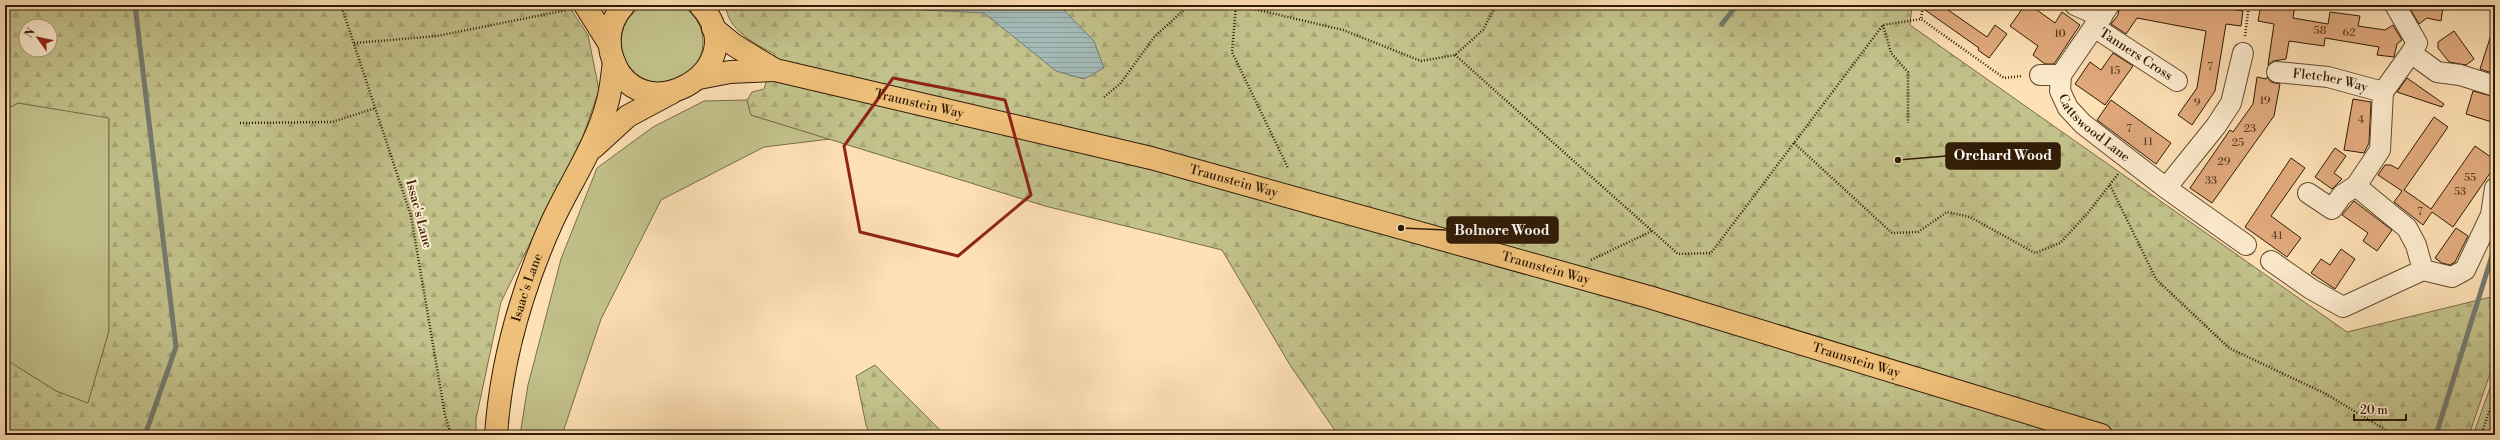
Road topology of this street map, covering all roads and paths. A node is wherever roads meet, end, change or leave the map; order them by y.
1 (341, 5) edge
2 (624, 5) edge
3 (1237, 5) edge
4 (1496, 5) edge
5 (1923, 5) edge
6 (2075, 5) edge
7 (2249, 5) edge
8 (2395, 5) edge
9 (577, 7) edge
10 (706, 12) edge
11 (2102, 16) edge
12 (1922, 19) junction
13 (1883, 25) junction
14 (354, 43) junction
15 (2243, 53) joint
16 (2411, 53) junction
17 (612, 54) junction
18 (1455, 55) junction
19 (775, 70) junction
20 (2277, 72) dead end
21 (2040, 75) joint
22 (2061, 75) junction
23 (699, 78) junction
24 (2177, 81) dead end
25 (2495, 86) edge
26 (671, 92) junction
27 (2383, 92) junction
28 (1104, 97) dead end
29 (376, 108) junction
30 (240, 123) dead end
31 (1908, 123) dead end
32 (1794, 143) junction
33 (589, 151) junction
34 (2130, 160) junction
35 (1288, 168) dead end
36 (2110, 185) junction
37 (2356, 186) junction
38 (2166, 188) junction
39 (2495, 188) edge
40 (2308, 193) dead end
41 (1652, 231) junction
42 (2246, 244) dead end
43 (1589, 260) dead end
44 (2271, 261) dead end
45 (2423, 270) junction
46 (2495, 394) edge
47 (451, 435) edge
48 (496, 435) edge
49 (2101, 435) edge
50 (2394, 435) edge
51 (2481, 435) edge

1 - 14 path, Issac's Lane
2 - 17 main road, Isaac's Lane
3 - 18 path
3 - 28 path
3 - 35 path
4 - 18 path
5 - 12 path
6 - 11 street, Tanners Cross
7 - 15 path
8 - 16 street
9 - 14 path
9 - 17 main road
10 - 19 main road, Traunstein Way
10 - 23 main road
11 - 22 street, Tanners Cross
11 - 24 street, Tanners Cross
12 - 13 path
12 - 21 path
13 - 31 path
13 - 32 path
14 - 29 path, Issac's Lane
15 - 38 street
16 - 25 street
16 - 27 street, Fletcher Way
17 - 26 main road
17 - 33 main road, Isaac's Lane
18 - 41 path
19 - 23 main road, Traunstein Way
19 - 49 main road, Traunstein Way
20 - 27 street, Fletcher Way
21 - 22 street, Cattswood Lane
22 - 34 street, Cattswood Lane
23 - 26 main road
26 - 33 main road, Isaac's Lane
27 - 37 street, Fletcher Way
29 - 30 path
29 - 47 path, Issac's Lane
32 - 36 path
32 - 41 path
33 - 48 main road, Isaac's Lane
34 - 36 path
34 - 38 street, Cattswood Lane
36 - 50 path
37 - 40 street, Fletcher Way
37 - 45 street
38 - 42 street, Cattswood Lane
39 - 45 street
41 - 43 path
44 - 45 street
46 - 51 path

